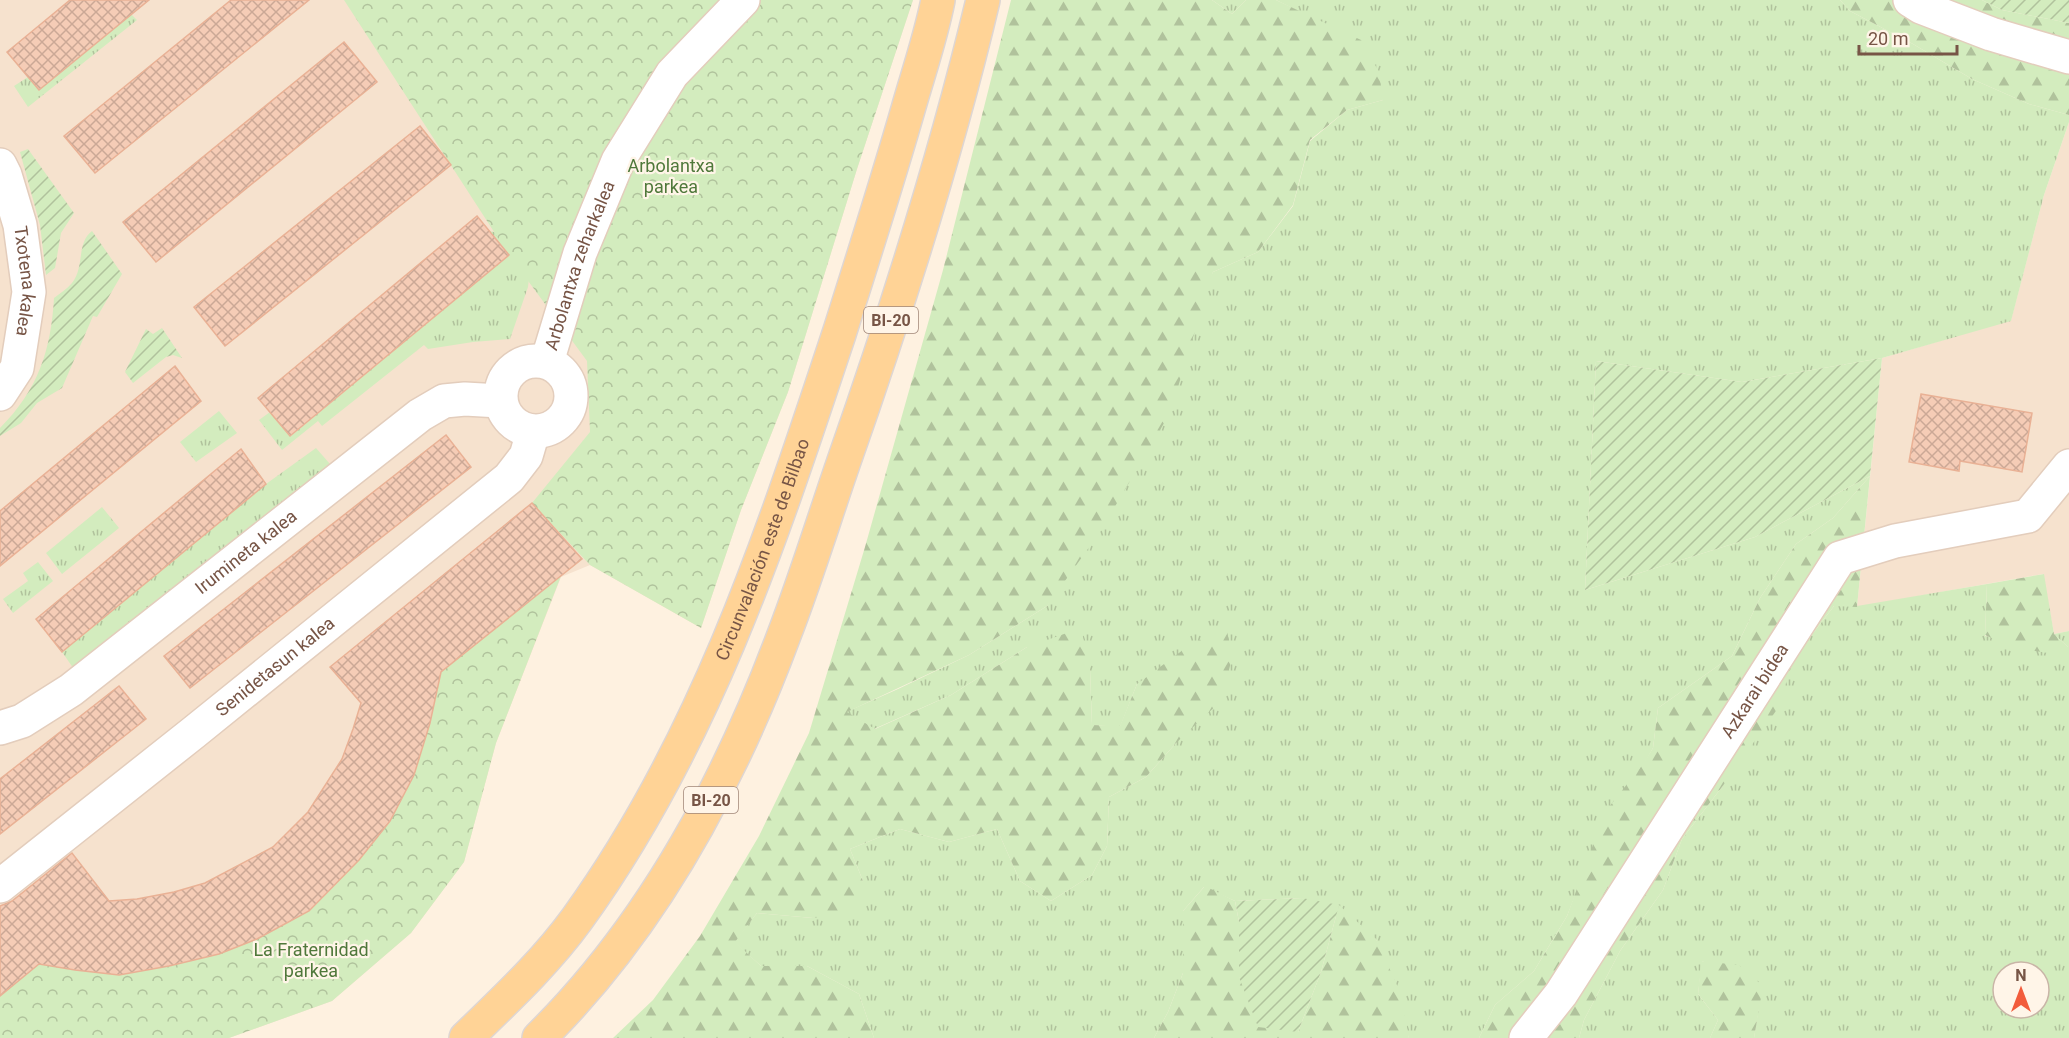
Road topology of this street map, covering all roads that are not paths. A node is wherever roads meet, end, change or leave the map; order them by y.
1 (743, 0) edge
2 (938, 0) edge
3 (983, 0) edge
4 (1910, 0) edge
5 (2069, 57) edge
6 (0, 165) edge
7 (547, 362) junction
8 (0, 394) edge
9 (500, 401) junction
10 (532, 432) junction
11 (2069, 466) edge
12 (0, 728) edge
13 (0, 886) edge
14 (466, 1038) edge
15 (538, 1038) edge
16 (1526, 1038) edge

1 - 7 street, Arbolantxa zeharkalea
2 - 14 main road, Circunvalación este de Bilbao / BI-20
3 - 15 main road, BI-20
4 - 5 street
6 - 8 street, Txotena kalea
7 - 9 street
7 - 10 street
9 - 10 street
9 - 12 street, Irumineta kalea
10 - 13 street, Senidetasun kalea
11 - 16 street, Azkarai bidea

